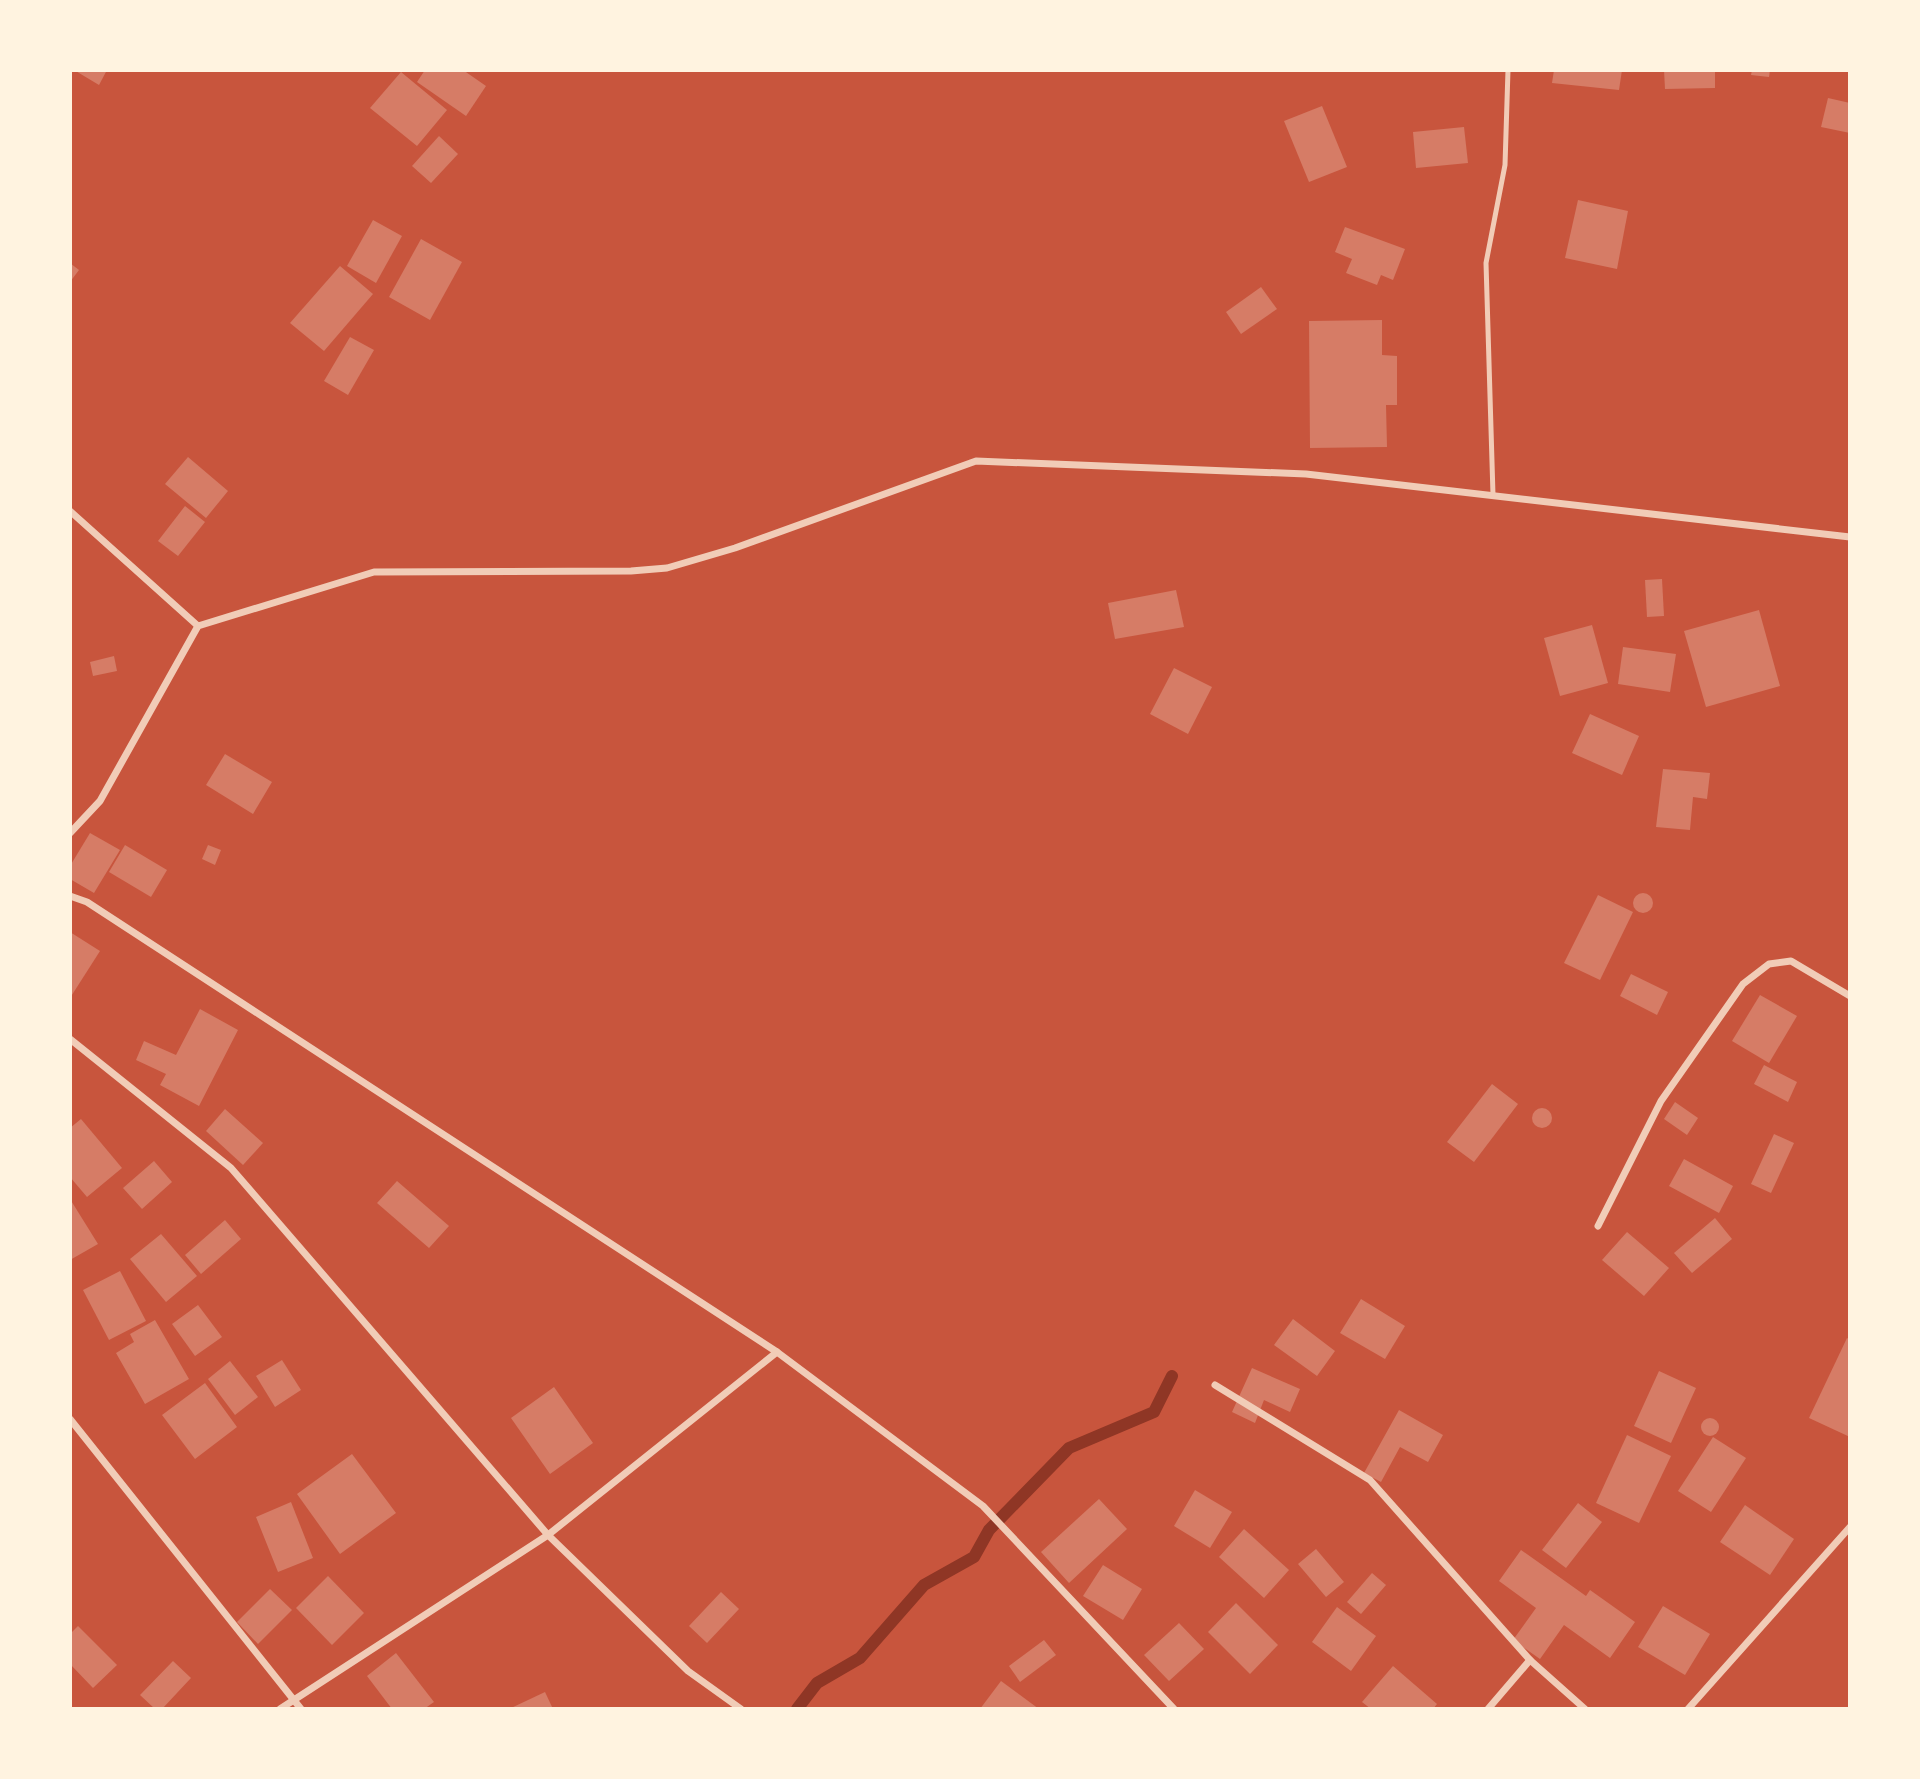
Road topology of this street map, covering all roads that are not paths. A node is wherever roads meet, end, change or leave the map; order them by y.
1 (1507, 70) edge
2 (1493, 495) junction
3 (70, 511) edge
4 (1850, 537) edge
5 (198, 626) junction
6 (70, 833) edge
7 (70, 896) edge
8 (1850, 996) edge
9 (70, 1039) edge
10 (1598, 1226) dead end
11 (777, 1352) junction
12 (1215, 1385) dead end
13 (70, 1419) edge
14 (1850, 1527) edge
15 (548, 1535) junction
16 (1530, 1660) junction
17 (294, 1701) junction
18 (281, 1709) edge
19 (300, 1709) edge
20 (741, 1709) edge
21 (1174, 1709) edge
22 (1488, 1709) edge
23 (1585, 1709) edge
24 (1688, 1709) edge

1 - 2 lane
2 - 4 street
2 - 5 street
3 - 5 street
5 - 6 street
7 - 11 street
8 - 10 street
9 - 15 street
11 - 15 street
11 - 21 street
12 - 16 street
13 - 17 street
14 - 24 street
15 - 17 street
15 - 20 street
16 - 22 street
16 - 23 street
17 - 18 street
17 - 19 street

